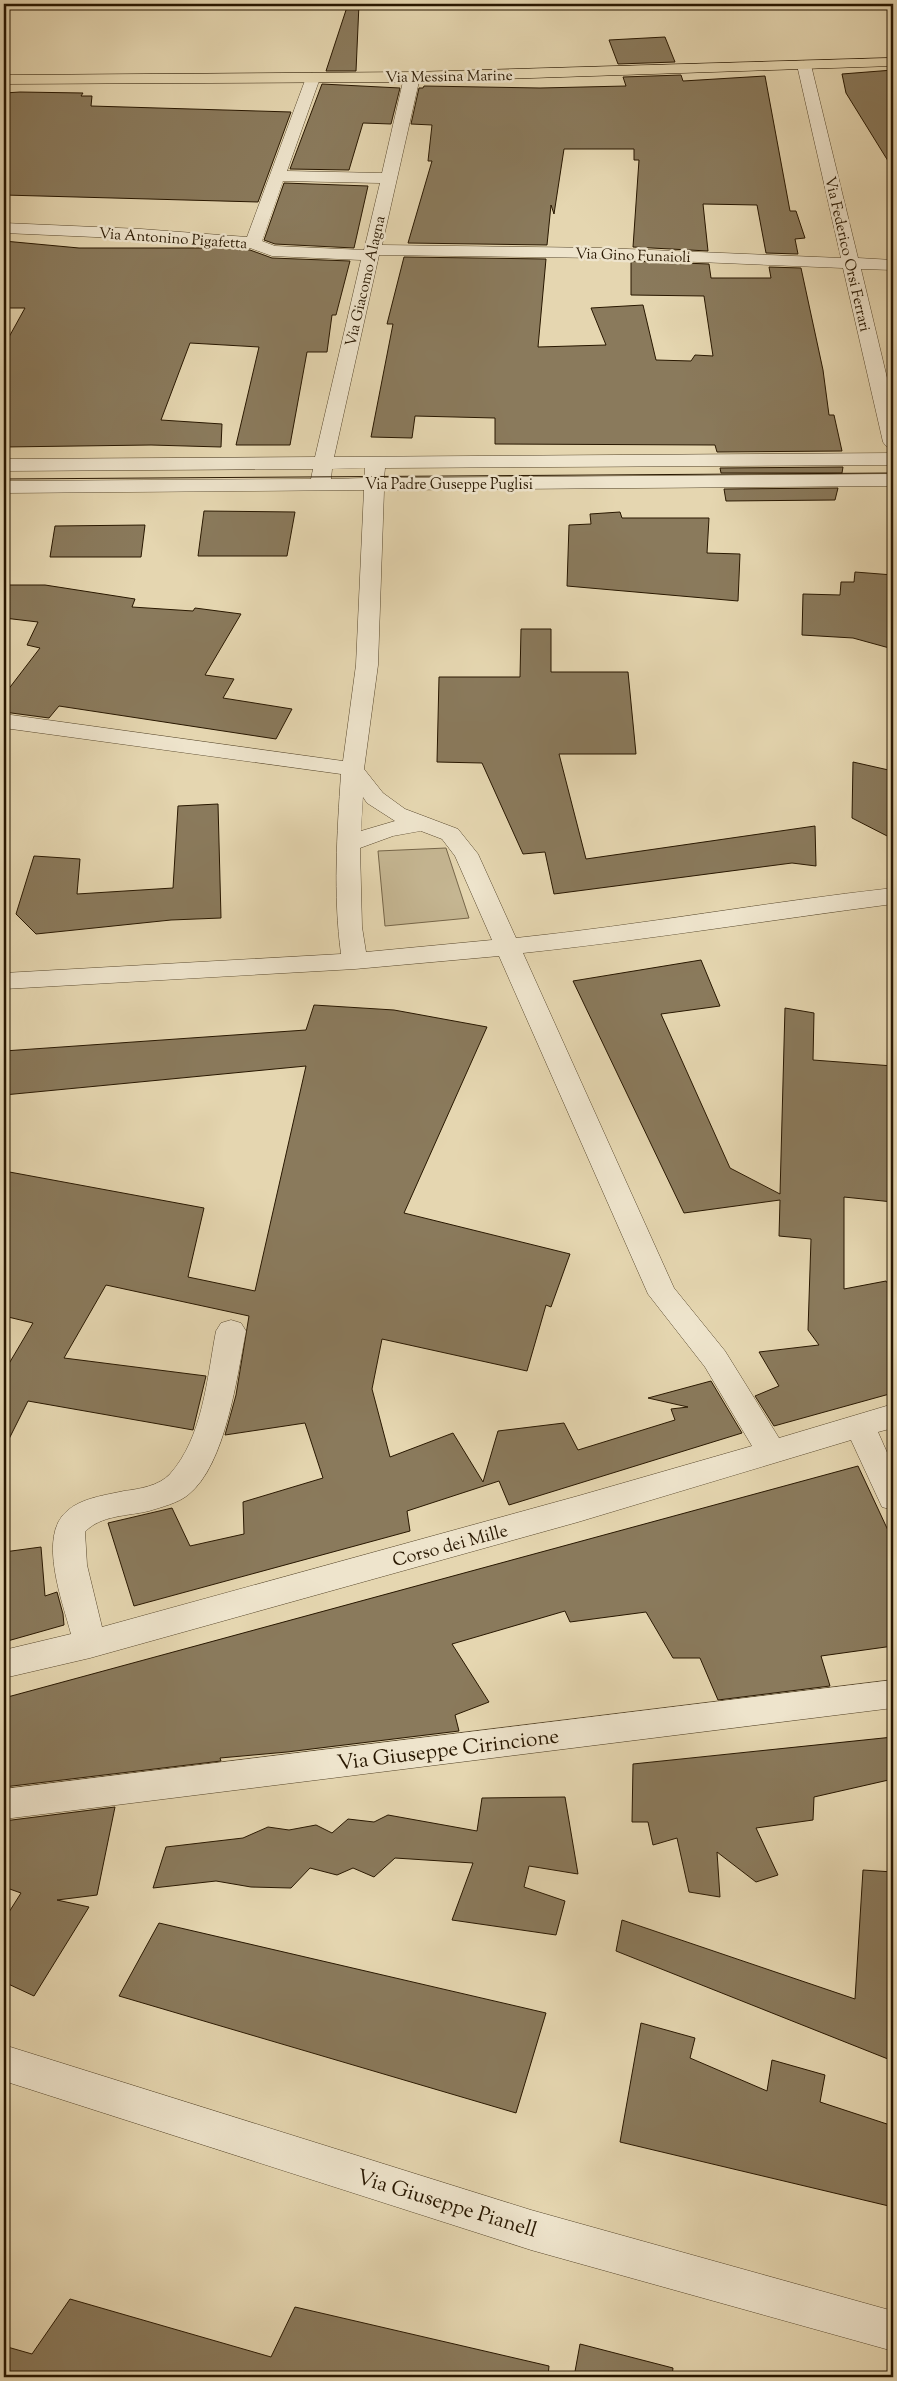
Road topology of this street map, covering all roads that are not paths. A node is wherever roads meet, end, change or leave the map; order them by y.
1 (893, 62) edge
2 (804, 65) junction
3 (412, 77) junction
4 (312, 78) junction
5 (4, 80) edge
6 (276, 176) junction
7 (389, 178) junction
8 (4, 228) edge
9 (252, 243) junction
10 (371, 252) junction
11 (850, 263) junction
12 (893, 264) edge
13 (893, 442) edge
14 (893, 459) edge
15 (323, 463) junction
16 (376, 463) junction
17 (4, 465) edge
18 (893, 480) edge
19 (375, 484) junction
20 (320, 485) junction
21 (4, 487) edge
22 (4, 721) edge
23 (353, 769) junction
24 (424, 824) junction
25 (348, 844) junction
26 (893, 896) edge
27 (506, 947) junction
28 (355, 961) junction
29 (4, 981) edge
30 (231, 1331) dead end
31 (893, 1416) edge
32 (859, 1425) junction
33 (771, 1451) junction
34 (893, 1498) edge
35 (90, 1644) junction
36 (4, 1664) edge
37 (893, 1694) edge
38 (4, 1804) edge
39 (4, 2063) edge
40 (893, 2331) edge

1 - 2 main road, Via Messina Marine
2 - 3 main road, Via Messina Marine
2 - 11 street, Via Federico Orsi Ferrari
3 - 4 main road, Via Messina Marine
3 - 7 street, Via Giacomo Alagna
4 - 5 main road, Via Messina Marine
4 - 6 street
6 - 7 street
6 - 9 street
7 - 10 street, Via Giacomo Alagna
8 - 9 street, Via Antonino Pigafetta
9 - 10 street, Via Antonino Pigafetta
10 - 11 street, Via Gino Funaioli
10 - 15 street, Via Giacomo Alagna
11 - 12 street, Via Gino Funaioli
11 - 13 street, Via Federico Orsi Ferrari
14 - 16 street, Via Padre Guseppe Puglisi
15 - 16 street, Via Padre Guseppe Puglisi
15 - 17 street, Via Padre Guseppe Puglisi
15 - 20 street, Via Giacomo Alagna
16 - 19 street
18 - 19 street, Via Padre Guseppe Puglisi
19 - 20 street, Via Padre Guseppe Puglisi
19 - 23 street
20 - 21 street, Via Padre Guseppe Puglisi
22 - 23 street
23 - 24 street
23 - 25 street
24 - 25 street
24 - 27 street
25 - 28 street
26 - 27 street
27 - 28 street
27 - 33 street
28 - 29 street
30 - 35 street
31 - 32 street, Corso dei Mille
32 - 33 street, Corso dei Mille
32 - 34 street
33 - 35 street, Corso dei Mille
35 - 36 street, Corso dei Mille
37 - 38 street, Via Giuseppe Cirincione
39 - 40 street, Via Giuseppe Pianell

